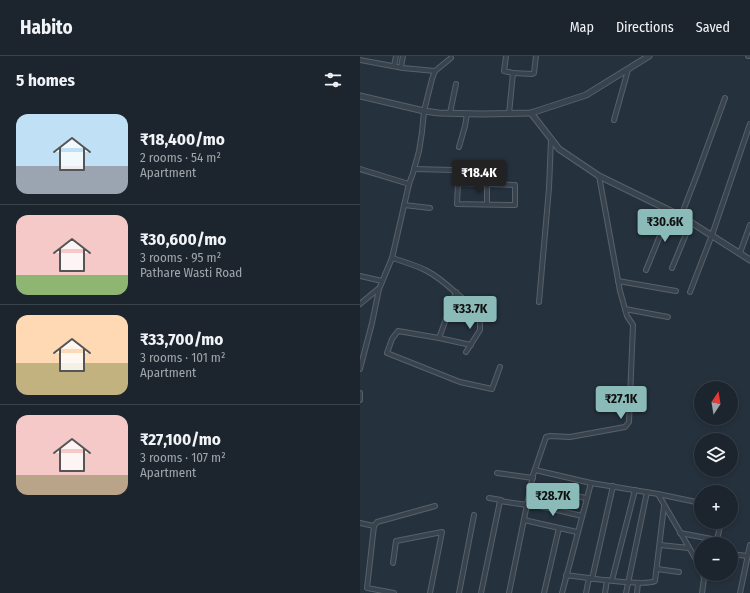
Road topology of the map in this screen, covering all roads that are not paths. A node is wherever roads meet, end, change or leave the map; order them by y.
1 (396, 56) edge
2 (403, 56) edge
3 (506, 56) edge
4 (536, 56) edge
5 (649, 56) edge
6 (451, 58) dead end
7 (360, 60) edge
8 (394, 66) junction
9 (401, 67) junction
10 (628, 70) junction
11 (435, 71) junction
12 (513, 73) junction
13 (456, 84) dead end
14 (360, 96) edge
15 (725, 98) dead end
16 (424, 111) junction
17 (450, 113) junction
18 (531, 113) junction
19 (467, 114) junction
20 (509, 114) junction
21 (614, 120) dead end
22 (750, 124) edge
23 (551, 139) junction
24 (459, 147) dead end
25 (360, 169) edge
26 (414, 169) junction
27 (599, 176) junction
28 (458, 183) junction
29 (409, 184) junction
30 (487, 184) junction
31 (487, 204) junction
32 (404, 205) junction
33 (430, 208) dead end
34 (670, 210) junction
35 (681, 216) junction
36 (691, 222) junction
37 (750, 225) edge
38 (712, 235) junction
39 (740, 253) junction
40 (392, 258) junction
41 (750, 260) edge
42 (672, 268) dead end
43 (646, 270) dead end
44 (360, 276) edge
45 (382, 281) junction
46 (618, 281) junction
47 (379, 289) junction
48 (676, 291) dead end
49 (456, 292) junction
50 (690, 292) dead end
51 (539, 302) dead end
52 (360, 304) edge
53 (625, 309) junction
54 (668, 317) dead end
55 (439, 338) junction
56 (471, 344) junction
57 (466, 352) dead end
58 (361, 359) edge
59 (500, 366) dead end
60 (360, 368) edge
61 (360, 393) edge
62 (360, 400) edge
63 (535, 470) junction
64 (497, 473) dead end
65 (533, 478) junction
66 (591, 483) junction
67 (613, 486) junction
68 (531, 487) junction
69 (635, 490) junction
70 (647, 492) junction
71 (658, 494) junction
72 (489, 498) dead end
73 (586, 498) junction
74 (502, 500) junction
75 (694, 502) edge
76 (527, 504) junction
77 (665, 505) junction
78 (434, 506) dead end
79 (474, 515) dead end
80 (582, 516) junction
81 (524, 520) junction
82 (360, 523) edge
83 (374, 526) junction
84 (559, 528) junction
85 (577, 532) junction
86 (680, 533) junction
87 (696, 537) edge
88 (660, 545) junction
89 (750, 545) edge
90 (689, 548) junction
91 (738, 555) edge
92 (694, 556) edge
93 (747, 556) junction
94 (393, 563) dead end
95 (657, 569) junction
96 (679, 572) dead end
97 (566, 575) junction
98 (591, 578) junction
99 (607, 580) junction
100 (612, 580) junction
101 (704, 581) edge
102 (628, 582) junction
103 (638, 583) junction
104 (394, 593) edge
105 (430, 593) edge
106 (459, 593) edge
107 (481, 593) edge
108 (509, 593) edge
109 (544, 593) edge
110 (562, 593) edge
111 (586, 593) edge
112 (605, 593) edge
113 (626, 593) edge
114 (637, 593) edge
115 (702, 593) edge
116 (740, 593) edge

1 - 8 street
2 - 9 street
3 - 12 street
4 - 12 street
5 - 10 street
6 - 11 street
7 - 8 street
8 - 9 street
9 - 11 street
10 - 18 street
10 - 21 street
11 - 16 street
12 - 20 street
13 - 17 street
14 - 16 street
15 - 35 street
16 - 17 street
16 - 26 street
17 - 19 street
18 - 20 street
18 - 23 street
19 - 20 street
19 - 24 street
22 - 38 street
23 - 27 street
23 - 51 street
25 - 29 street
26 - 28 street
26 - 29 street
27 - 34 street
27 - 46 street
28 - 30 street
28 - 31 street
29 - 32 street
30 - 31 street
30 - 31 street
32 - 33 street
32 - 40 street
34 - 35 street
34 - 43 street
35 - 36 street
36 - 38 street
36 - 42 street
37 - 39 street
38 - 39 street
38 - 50 street
39 - 41 street
40 - 45 street
40 - 49 street
44 - 45 street
45 - 47 street
46 - 48 street
46 - 53 street
47 - 52 street
47 - 58 street
49 - 55 street
49 - 56 street
53 - 54 street
53 - 63 street
55 - 56 street
55 - 59 street
56 - 57 street
58 - 60 street
61 - 62 street
63 - 65 street
63 - 66 street
64 - 65 street
65 - 68 street
66 - 67 street
66 - 73 street
67 - 69 street
67 - 98 street
68 - 73 street
68 - 76 street
69 - 70 street
69 - 100 street
70 - 71 street
70 - 102 street
71 - 75 street
71 - 77 street
72 - 74 street
73 - 80 street
74 - 76 street
74 - 107 street
76 - 80 street
76 - 81 street
77 - 86 street
77 - 88 street
78 - 83 street
79 - 106 street
80 - 85 street
81 - 84 street
81 - 108 street
82 - 83 street
83 - 104 street
84 - 85 street
84 - 109 street
85 - 97 street
86 - 87 street
86 - 90 street
88 - 90 street
88 - 95 street
89 - 93 street
90 - 92 street
91 - 93 street
93 - 116 street
94 - 105 street
95 - 96 street
95 - 103 street
97 - 98 street
97 - 110 street
98 - 99 street
98 - 111 street
99 - 100 street
99 - 112 street
100 - 102 street
101 - 115 street
102 - 103 street
102 - 113 street
103 - 114 street

